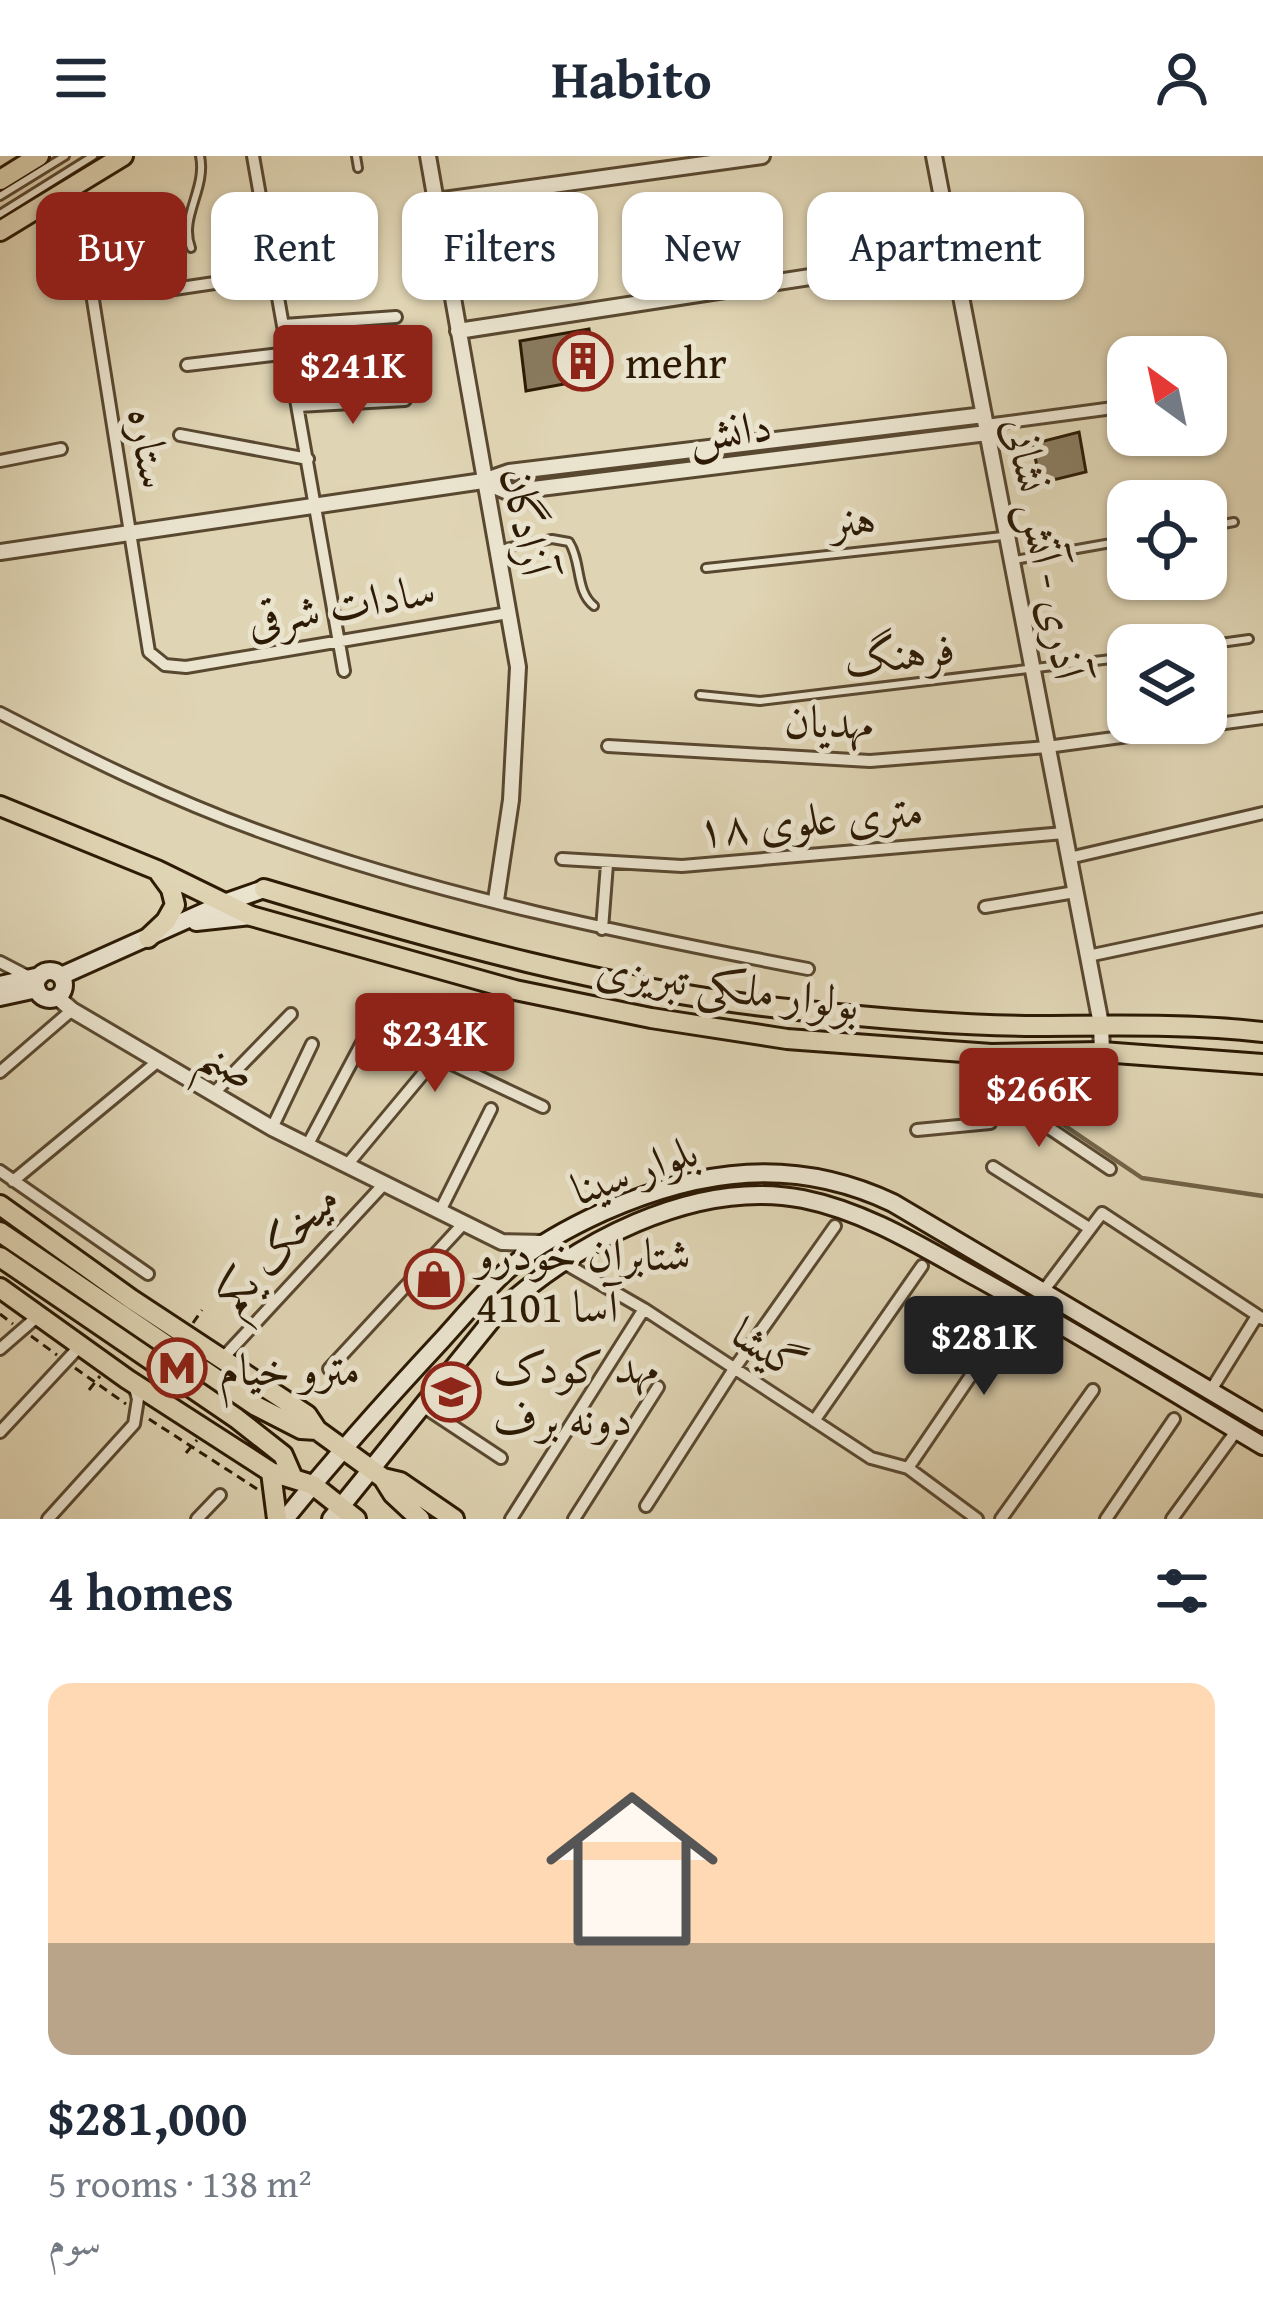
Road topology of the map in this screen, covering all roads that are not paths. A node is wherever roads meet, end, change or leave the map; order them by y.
1 (40, 156) edge
2 (65, 156) edge
3 (93, 156) edge
4 (123, 156) edge
5 (200, 156) edge
6 (254, 156) edge
7 (356, 156) edge
8 (428, 156) edge
9 (762, 156) edge
10 (934, 156) edge
11 (358, 168) dead end
12 (0, 180) edge
13 (260, 192) edge
14 (434, 192) edge
15 (501, 192) edge
16 (941, 192) edge
17 (0, 196) edge
18 (0, 214) edge
19 (0, 231) edge
20 (191, 248) dead end
21 (807, 277) edge
22 (92, 300) edge
23 (280, 300) edge
24 (453, 300) edge
25 (962, 300) edge
26 (396, 316) dead end
27 (284, 325) junction
28 (458, 331) junction
29 (289, 353) junction
30 (188, 365) dead end
31 (405, 400) dead end
32 (298, 406) junction
33 (1107, 409) edge
34 (986, 424) junction
35 (179, 435) dead end
36 (62, 448) dead end
37 (308, 459) junction
38 (0, 461) edge
39 (483, 482) junction
40 (315, 506) junction
41 (1234, 522) dead end
42 (1227, 523) edge
43 (128, 534) junction
44 (1007, 536) junction
45 (1107, 544) edge
46 (497, 549) junction
47 (0, 552) edge
48 (1012, 560) junction
49 (706, 568) dead end
50 (594, 606) dead end
51 (508, 613) junction
52 (1250, 639) dead end
53 (339, 641) junction
54 (1227, 642) edge
55 (1107, 660) edge
56 (186, 667) joint
57 (344, 671) dead end
58 (1033, 671) junction
59 (700, 694) dead end
60 (0, 713) edge
61 (1263, 718) edge
62 (608, 746) dead end
63 (1047, 747) junction
64 (0, 806) edge
65 (1263, 814) edge
66 (1064, 833) junction
67 (1069, 857) junction
68 (562, 859) dead end
69 (607, 864) junction
70 (157, 870) junction
71 (264, 890) joint
72 (1075, 892) junction
73 (496, 900) junction
74 (224, 903) junction
75 (985, 907) dead end
76 (251, 916) junction
77 (1263, 919) edge
78 (172, 927) junction
79 (602, 929) junction
80 (148, 938) junction
81 (1088, 956) junction
82 (0, 962) edge
83 (808, 969) dead end
84 (61, 976) junction
85 (35, 980) junction
86 (0, 985) edge
87 (56, 997) junction
88 (0, 998) edge
89 (72, 1010) junction
90 (291, 1014) dead end
91 (1101, 1024) junction
92 (1263, 1032) edge
93 (365, 1037) dead end
94 (312, 1044) dead end
95 (1102, 1052) junction
96 (991, 1054) junction
97 (158, 1061) junction
98 (1263, 1064) edge
99 (0, 1072) edge
100 (994, 1091) junction
101 (213, 1094) junction
102 (543, 1107) dead end
103 (490, 1109) dead end
104 (272, 1128) junction
105 (917, 1130) dead end
106 (307, 1146) junction
107 (347, 1166) junction
108 (993, 1167) dead end
109 (1110, 1169) dead end
110 (0, 1171) edge
111 (13, 1181) junction
112 (384, 1184) junction
113 (893, 1203) junction
114 (0, 1205) edge
115 (440, 1211) junction
116 (464, 1223) junction
117 (883, 1225) junction
118 (835, 1226) dead end
119 (1090, 1228) junction
120 (0, 1232) edge
121 (502, 1242) junction
122 (545, 1243) junction
123 (0, 1257) edge
124 (563, 1262) junction
125 (922, 1266) dead end
126 (148, 1274) dead end
127 (500, 1278) junction
128 (0, 1288) edge
129 (1044, 1290) junction
130 (1021, 1302) junction
131 (644, 1309) junction
132 (39, 1316) junction
133 (1260, 1318) edge
134 (0, 1328) edge
135 (13, 1337) junction
136 (80, 1346) junction
137 (0, 1349) edge
138 (222, 1359) junction
139 (734, 1369) junction
140 (329, 1370) dead end
141 (127, 1379) junction
142 (658, 1387) dead end
143 (1093, 1390) dead end
144 (1211, 1390) junction
145 (421, 1405) junction
146 (1174, 1419) dead end
147 (814, 1421) junction
148 (1263, 1422) edge
149 (317, 1430) junction
150 (1237, 1430) junction
151 (0, 1432) edge
152 (1263, 1446) edge
153 (342, 1448) junction
154 (501, 1458) dead end
155 (908, 1468) junction
156 (271, 1472) junction
157 (376, 1473) junction
158 (293, 1478) junction
159 (313, 1485) junction
160 (220, 1495) dead end
161 (646, 1506) dead end
162 (350, 1515) edge
163 (48, 1519) edge
164 (197, 1519) edge
165 (281, 1519) edge
166 (420, 1519) edge
167 (454, 1519) edge
168 (511, 1519) edge
169 (574, 1519) edge
170 (977, 1519) edge
171 (1001, 1519) edge
172 (1106, 1519) edge
173 (1172, 1519) edge

1 - 12 main road
2 - 17 lane
3 - 18 lane
4 - 19 main road
5 - 20 lane
6 - 13 street
7 - 11 lane
8 - 14 street, آزادگان
9 - 15 street
10 - 16 street, آذرى - آتش نشانى
21 - 28 street
22 - 43 street, ستاره
23 - 27 street
24 - 28 street, آزادگان
25 - 34 street, آذرى - آتش نشانى
26 - 27 street
27 - 29 street
28 - 39 street, آزادگان
29 - 30 street
29 - 32 street
31 - 32 street
32 - 37 street
33 - 34 street
34 - 39 street, دانش
34 - 44 street, آذرى - آتش نشانى
35 - 37 street
36 - 38 street
37 - 40 street
39 - 40 street, دانش
39 - 46 street, آزادگان
40 - 43 street, دانش
40 - 53 street
41 - 42 lane
43 - 47 street, دانش
43 - 56 street, ستاره
44 - 48 street, آذرى - آتش نشانى
44 - 49 lane, هنر
45 - 48 lane
46 - 50 lane
46 - 51 street, آزادگان
48 - 58 street, آذرى - آتش نشانى
51 - 53 street, سادات شرقی
51 - 73 street, آزادگان
52 - 54 lane
53 - 56 street, سادات شرقی
53 - 57 street
55 - 58 lane, فرهنگ
58 - 59 lane, فرهنگ
58 - 63 street, آذرى - آتش نشانى
60 - 73 street
61 - 63 street, مهدیان
62 - 63 street, مهدیان
63 - 66 street, آذرى - آتش نشانى
64 - 70 main road, بولوار ملکی تبریزی
65 - 67 street
66 - 67 street, آذرى - آتش نشانى
66 - 69 street, ۱۸ متری علوی
67 - 72 street, آذرى - آتش نشانى
68 - 69 street, ۱۸ متری علوی
69 - 79 street
70 - 74 main road, بولوار ملکی تبریزی
70 - 80 main road
71 - 74 main road
71 - 91 main road, بولوار ملکی تبریزی
72 - 75 street
72 - 81 street, آذرى - آتش نشانى
73 - 79 street
74 - 76 main road, بولوار ملکی تبریزی
74 - 78 main road
76 - 78 main road
76 - 96 main road, بولوار ملکی تبریزی
77 - 81 street
78 - 80 main road
79 - 83 street
80 - 84 main road
81 - 91 street, آذرى - آتش نشانى
82 - 85 street
84 - 85 main road
84 - 87 main road
85 - 86 main road
85 - 87 main road
85 - 88 main road
87 - 89 street, صنم
89 - 97 street, صنم
89 - 99 street
90 - 101 street
91 - 92 main road, بولوار ملکی تبریزی
91 - 95 street, آذرى - آتش نشانى
93 - 106 street
94 - 104 street
95 - 96 main road, بولوار ملکی تبریزی
95 - 98 main road, بولوار ملکی تبریزی
96 - 100 street
97 - 101 street, صنم
97 - 111 street
100 - 105 street
100 - 109 street
101 - 104 street, صنم
102 - 107 street
103 - 115 street
104 - 106 street, صنم
106 - 107 street, صنم
107 - 112 street, صنم
108 - 119 street
110 - 111 street
111 - 126 street
112 - 115 street, صنم
112 - 138 street, میخک یکم
113 - 117 main road
113 - 122 main road, بلوار سینا
113 - 129 main road, بلوار سینا
114 - 138 main road
115 - 116 street, صنم
116 - 121 street, صنم
116 - 140 street
117 - 124 main road, بلوار سینا
117 - 130 main road, بلوار سینا
118 - 139 street
119 - 129 street
119 - 133 street
120 - 149 main road
121 - 122 street
121 - 127 street
122 - 127 main road, بلوار سینا
123 - 158 main road
124 - 131 street, گیشا
124 - 145 main road, بلوار سینا
125 - 147 street
127 - 153 main road, بلوار سینا
128 - 132 main road
129 - 144 main road, بلوار سینا
130 - 150 main road, بلوار سینا
130 - 155 street
131 - 139 street, گیشا
131 - 168 street
132 - 135 street
132 - 136 main road
133 - 144 street
134 - 135 street
135 - 137 street
136 - 141 main road
136 - 151 street
138 - 149 main road
139 - 147 street, گیشا
139 - 161 street
141 - 156 main road
141 - 163 street
142 - 169 street
143 - 171 street
144 - 148 main road, بلوار سینا
145 - 154 street
145 - 157 main road, بلوار سینا
146 - 172 street
147 - 155 street, گیشا
149 - 153 main road
150 - 152 main road, بلوار سینا
150 - 173 street
153 - 157 main road
153 - 159 main road, بلوار سینا
155 - 170 street, گیشا
156 - 158 main road
156 - 165 main road
157 - 162 main road, بلوار سینا
157 - 166 main road
157 - 167 main road
158 - 159 main road
159 - 162 main road
159 - 165 main road, بلوار سینا
160 - 164 street

